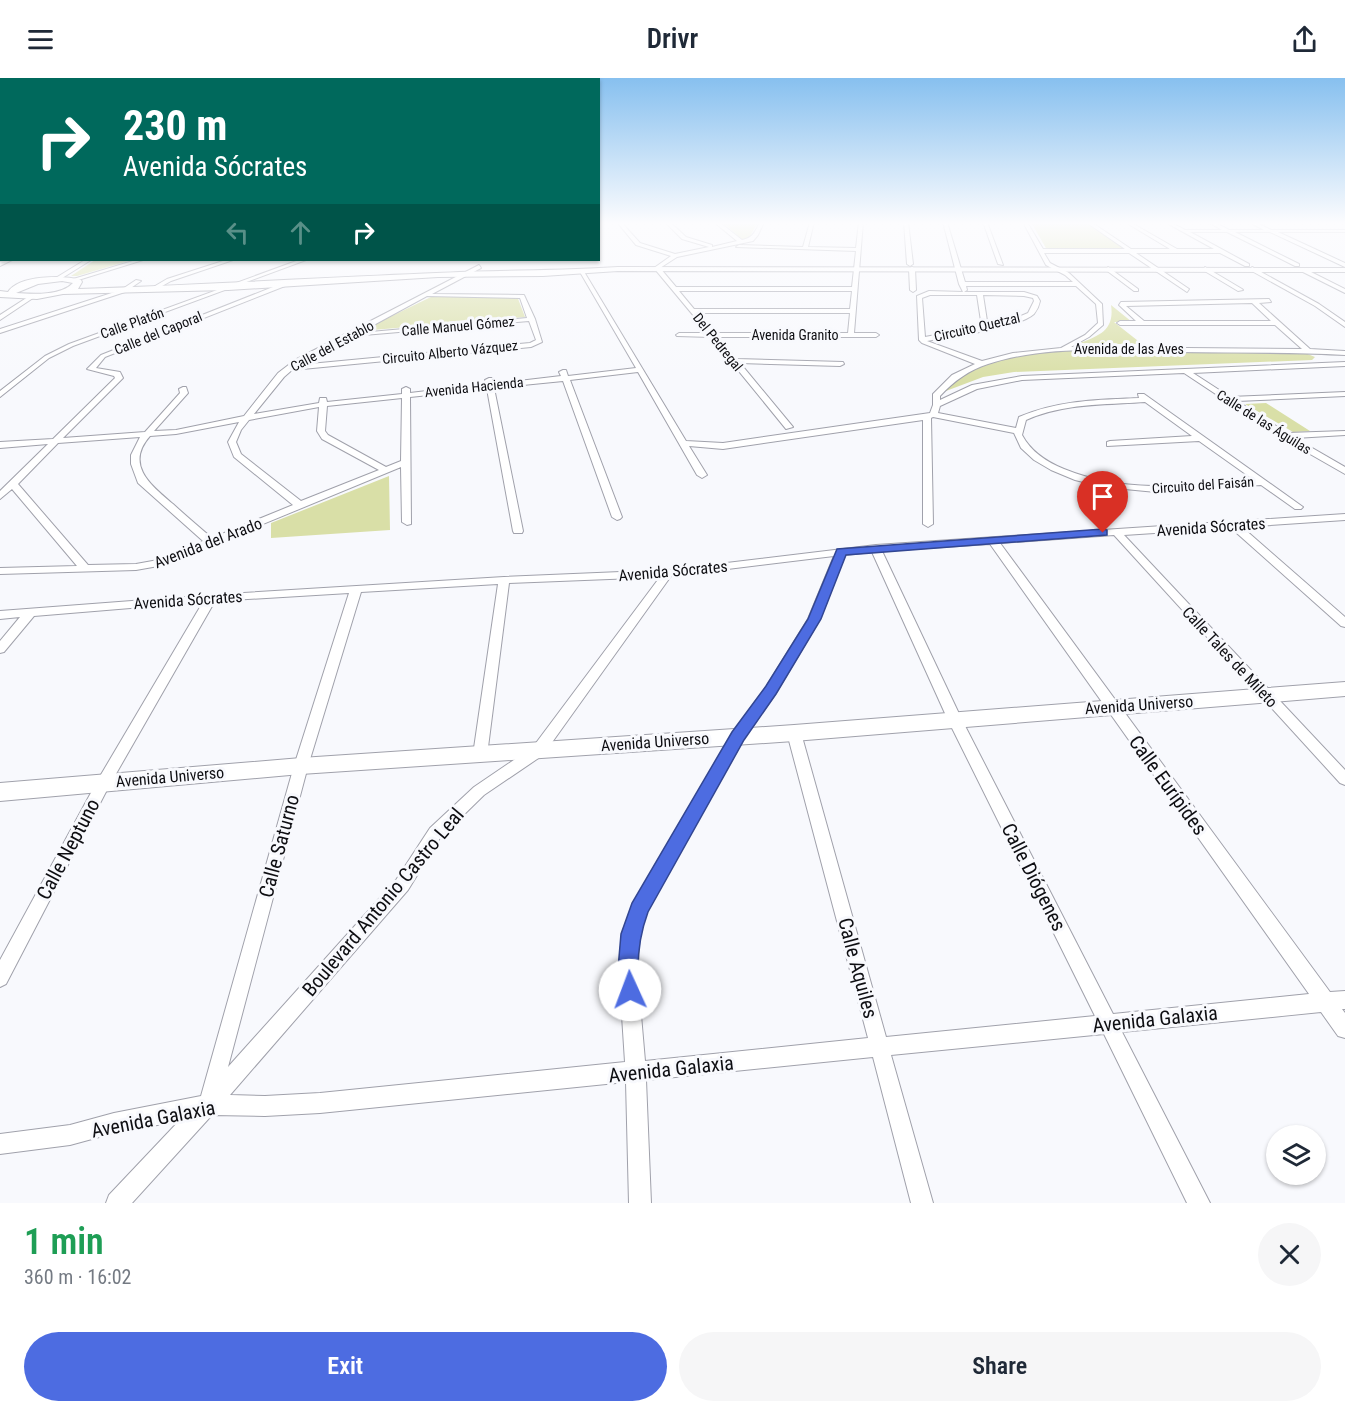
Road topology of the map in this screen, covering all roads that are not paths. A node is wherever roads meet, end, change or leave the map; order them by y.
1 (64, 274) edge
2 (96, 274) edge
3 (186, 274) edge
4 (263, 274) edge
5 (296, 274) edge
6 (460, 274) edge
7 (467, 274) edge
8 (584, 274) edge
9 (665, 274) edge
10 (856, 274) edge
11 (911, 274) edge
12 (959, 274) edge
13 (1065, 274) edge
14 (1115, 274) edge
15 (1166, 274) edge
16 (1214, 274) edge
17 (1262, 274) edge
18 (1314, 274) edge
19 (259, 276) junction
20 (57, 279) junction
21 (169, 280) junction
22 (76, 281) junction
23 (138, 281) junction
24 (30, 283) junction
25 (962, 284) junction
26 (0, 285) edge
27 (283, 285) junction
28 (1079, 285) junction
29 (228, 287) junction
30 (153, 289) junction
31 (674, 289) junction
32 (855, 289) junction
33 (912, 290) dead end
34 (1136, 290) dead end
35 (1187, 290) dead end
36 (1240, 290) dead end
37 (123, 291) junction
38 (1345, 291) edge
39 (64, 292) junction
40 (964, 292) dead end
41 (0, 294) edge
42 (980, 294) junction
43 (11, 295) junction
44 (428, 296) junction
45 (31, 297) junction
46 (1254, 302) junction
47 (1269, 302) dead end
48 (692, 311) junction
49 (853, 311) junction
50 (0, 318) edge
51 (532, 319) junction
52 (984, 321) dead end
53 (1120, 323) dead end
54 (1142, 323) junction
55 (1276, 323) junction
56 (1345, 325) edge
57 (0, 331) edge
58 (679, 335) dead end
59 (713, 335) junction
60 (851, 335) junction
61 (876, 335) dead end
62 (348, 336) junction
63 (922, 340) junction
64 (1064, 349) junction
65 (1308, 351) junction
66 (1345, 353) edge
67 (734, 361) junction
68 (840, 364) dead end
69 (982, 364) junction
70 (1345, 364) edge
71 (1330, 365) junction
72 (638, 367) junction
73 (288, 368) junction
74 (1184, 370) junction
75 (564, 374) junction
76 (490, 382) junction
77 (183, 389) dead end
78 (407, 391) junction
79 (1138, 393) dead end
80 (1345, 394) edge
81 (0, 395) edge
82 (1227, 399) junction
83 (1148, 400) junction
84 (324, 403) junction
85 (933, 412) junction
86 (245, 420) junction
87 (789, 427) dead end
88 (1019, 428) junction
89 (1345, 433) edge
90 (144, 436) junction
91 (1285, 436) junction
92 (1201, 438) junction
93 (57, 442) junction
94 (683, 443) junction
95 (1110, 444) dead end
96 (0, 445) edge
97 (405, 462) junction
98 (386, 470) junction
99 (1345, 471) edge
100 (702, 475) dead end
101 (1263, 482) junction
102 (12, 484) junction
103 (0, 496) edge
104 (302, 506) junction
105 (1298, 507) dead end
106 (617, 517) dead end
107 (1345, 517) edge
108 (407, 522) dead end
109 (928, 524) dead end
110 (1234, 525) junction
111 (519, 531) dead end
112 (1117, 533) junction
113 (993, 540) junction
114 (211, 543) junction
115 (876, 548) junction
116 (842, 552) junction
117 (85, 568) junction
118 (0, 571) edge
119 (668, 573) junction
120 (504, 580) junction
121 (356, 589) junction
122 (211, 598) junction
123 (30, 613) junction
124 (0, 615) edge
125 (1345, 623) edge
126 (0, 650) edge
127 (1345, 689) edge
128 (1266, 696) junction
129 (1112, 707) junction
130 (955, 720) junction
131 (794, 733) junction
132 (738, 736) junction
133 (537, 751) junction
134 (480, 755) junction
135 (301, 766) junction
136 (1345, 780) edge
137 (104, 782) junction
138 (0, 792) edge
139 (0, 978) edge
140 (1345, 1000) edge
141 (1325, 1001) junction
142 (1108, 1024) junction
143 (1345, 1029) edge
144 (880, 1047) junction
145 (636, 1073) junction
146 (208, 1105) junction
147 (0, 1144) edge
148 (117, 1203) edge
149 (640, 1203) edge
150 (922, 1203) edge
151 (1199, 1203) edge

1 - 20 street
2 - 22 street
3 - 21 street
4 - 19 street, Calle Platón
5 - 19 main road
6 - 27 main road
7 - 44 street, Calle del Establo
8 - 72 street
9 - 31 street, Del Pedregal
10 - 32 street
11 - 33 street
12 - 25 street
13 - 28 street
14 - 34 street
15 - 35 street
16 - 36 street
17 - 56 street
18 - 38 street
19 - 21 main road
19 - 29 street, Calle Platón
20 - 22 main road
20 - 24 main road
21 - 23 main road
21 - 30 street
22 - 23 main road
22 - 39 main road
23 - 37 street
24 - 26 main road
24 - 43 main road
25 - 28 street
25 - 40 street
27 - 29 main road
27 - 93 street, Calle del Caporal
28 - 64 street
29 - 30 main road
29 - 81 street, Calle Platón
30 - 37 main road
31 - 32 street
31 - 48 street, Del Pedregal
32 - 49 street
37 - 39 main road
37 - 57 street
39 - 45 main road
41 - 43 main road
42 - 52 street
42 - 63 street, Circuito Quetzal
42 - 63 street, Circuito Quetzal
43 - 45 main road
44 - 51 street, Circuito Alberto Vázquez
44 - 62 street, Calle del Establo
45 - 50 street
46 - 47 street
46 - 54 street
46 - 55 street
48 - 49 street
48 - 59 street, Del Pedregal
49 - 60 street
51 - 62 street, Calle Manuel Gómez
51 - 73 street, Circuito Alberto Vázquez
53 - 54 street
54 - 55 street
55 - 65 street
58 - 59 street, Avenida Granito
59 - 60 street, Avenida Granito
59 - 67 street, Del Pedregal
60 - 61 street, Avenida Granito
62 - 73 street, Calle del Establo
63 - 69 street, Circuito Quetzal
64 - 65 street, Avenida de las Aves
64 - 69 street, Avenida de las Aves
65 - 66 street, Avenida de las Aves
65 - 71 street
67 - 68 street
67 - 87 street, Del Pedregal
69 - 85 street, Avenida de las Aves
70 - 71 street, Avenida de las Aves
71 - 74 street, Avenida de las Aves
72 - 75 street, Avenida Hacienda
72 - 94 street
73 - 86 street, Calle del Establo
74 - 82 street, Calle de las Águilas
74 - 85 street, Avenida de las Aves
75 - 76 street, Avenida Hacienda
75 - 106 street
76 - 78 street, Avenida Hacienda
76 - 111 street
77 - 90 street
78 - 84 street, Avenida Hacienda
78 - 97 street
79 - 83 street, Circuito del Faisán
80 - 82 street
82 - 91 street, Calle de las Águilas
83 - 88 street
83 - 92 street, Circuito del Faisán
84 - 86 street, Avenida Hacienda
84 - 98 street
85 - 88 street
85 - 94 street
85 - 109 street, Avenida de las Aves
86 - 90 street, Avenida Hacienda
86 - 104 street, Calle del Establo
88 - 101 street, Circuito del Faisán
89 - 91 street
90 - 93 street, Avenida Hacienda
90 - 114 street
91 - 99 street, Calle de las Águilas
92 - 95 street
92 - 101 street, Circuito del Faisán
93 - 96 street, Avenida Hacienda
93 - 102 street, Calle del Caporal
94 - 100 street
97 - 98 street, Avenida del Arado
97 - 108 street
98 - 104 street, Avenida del Arado
101 - 105 street, Circuito del Faisán
102 - 103 street, Calle del Caporal
102 - 117 street
104 - 114 street, Avenida del Arado
107 - 110 street, Avenida Sócrates
110 - 112 street, Avenida Sócrates
110 - 125 street
112 - 113 street, Avenida Sócrates
112 - 128 street, Calle Tales de Mileto
113 - 115 street, Avenida Sócrates
113 - 129 street, Calle Eurípides
114 - 117 street, Avenida del Arado
115 - 116 street, Avenida Sócrates
115 - 130 street, Calle Diógenes
116 - 119 street, Avenida Sócrates
116 - 132 street
117 - 118 street, Avenida del Arado
119 - 120 street, Avenida Sócrates
119 - 133 street, Boulevard Antonio Castro Leal
120 - 121 street, Avenida Sócrates
120 - 134 street
121 - 122 street, Avenida Sócrates
121 - 135 street, Calle Saturno
122 - 123 street, Avenida Sócrates
122 - 137 street, Calle Neptuno
123 - 124 street, Avenida Sócrates
123 - 126 street
127 - 128 main road, Avenida Universo
128 - 129 main road, Avenida Universo
128 - 136 street, Calle Tales de Mileto
129 - 130 main road, Avenida Universo
129 - 141 street, Calle Eurípides
130 - 131 main road, Avenida Universo
130 - 142 street, Calle Diógenes
131 - 132 main road, Avenida Universo
131 - 144 street, Calle Aquiles
132 - 133 main road, Avenida Universo
132 - 145 street
133 - 134 main road, Avenida Universo
133 - 146 street, Boulevard Antonio Castro Leal
134 - 135 main road, Avenida Universo
135 - 137 main road, Avenida Universo
135 - 146 street, Calle Saturno
137 - 138 main road, Avenida Universo
137 - 139 street, Calle Neptuno
140 - 141 street, Avenida Galaxia
141 - 142 street, Avenida Galaxia
141 - 143 street, Calle Eurípides
142 - 144 street, Avenida Galaxia
142 - 151 street, Calle Diógenes
144 - 145 street, Avenida Galaxia
144 - 150 street, Calle Aquiles
145 - 146 street, Avenida Galaxia
145 - 149 street
146 - 147 street, Avenida Galaxia
146 - 148 street, Boulevard Antonio Castro Leal

